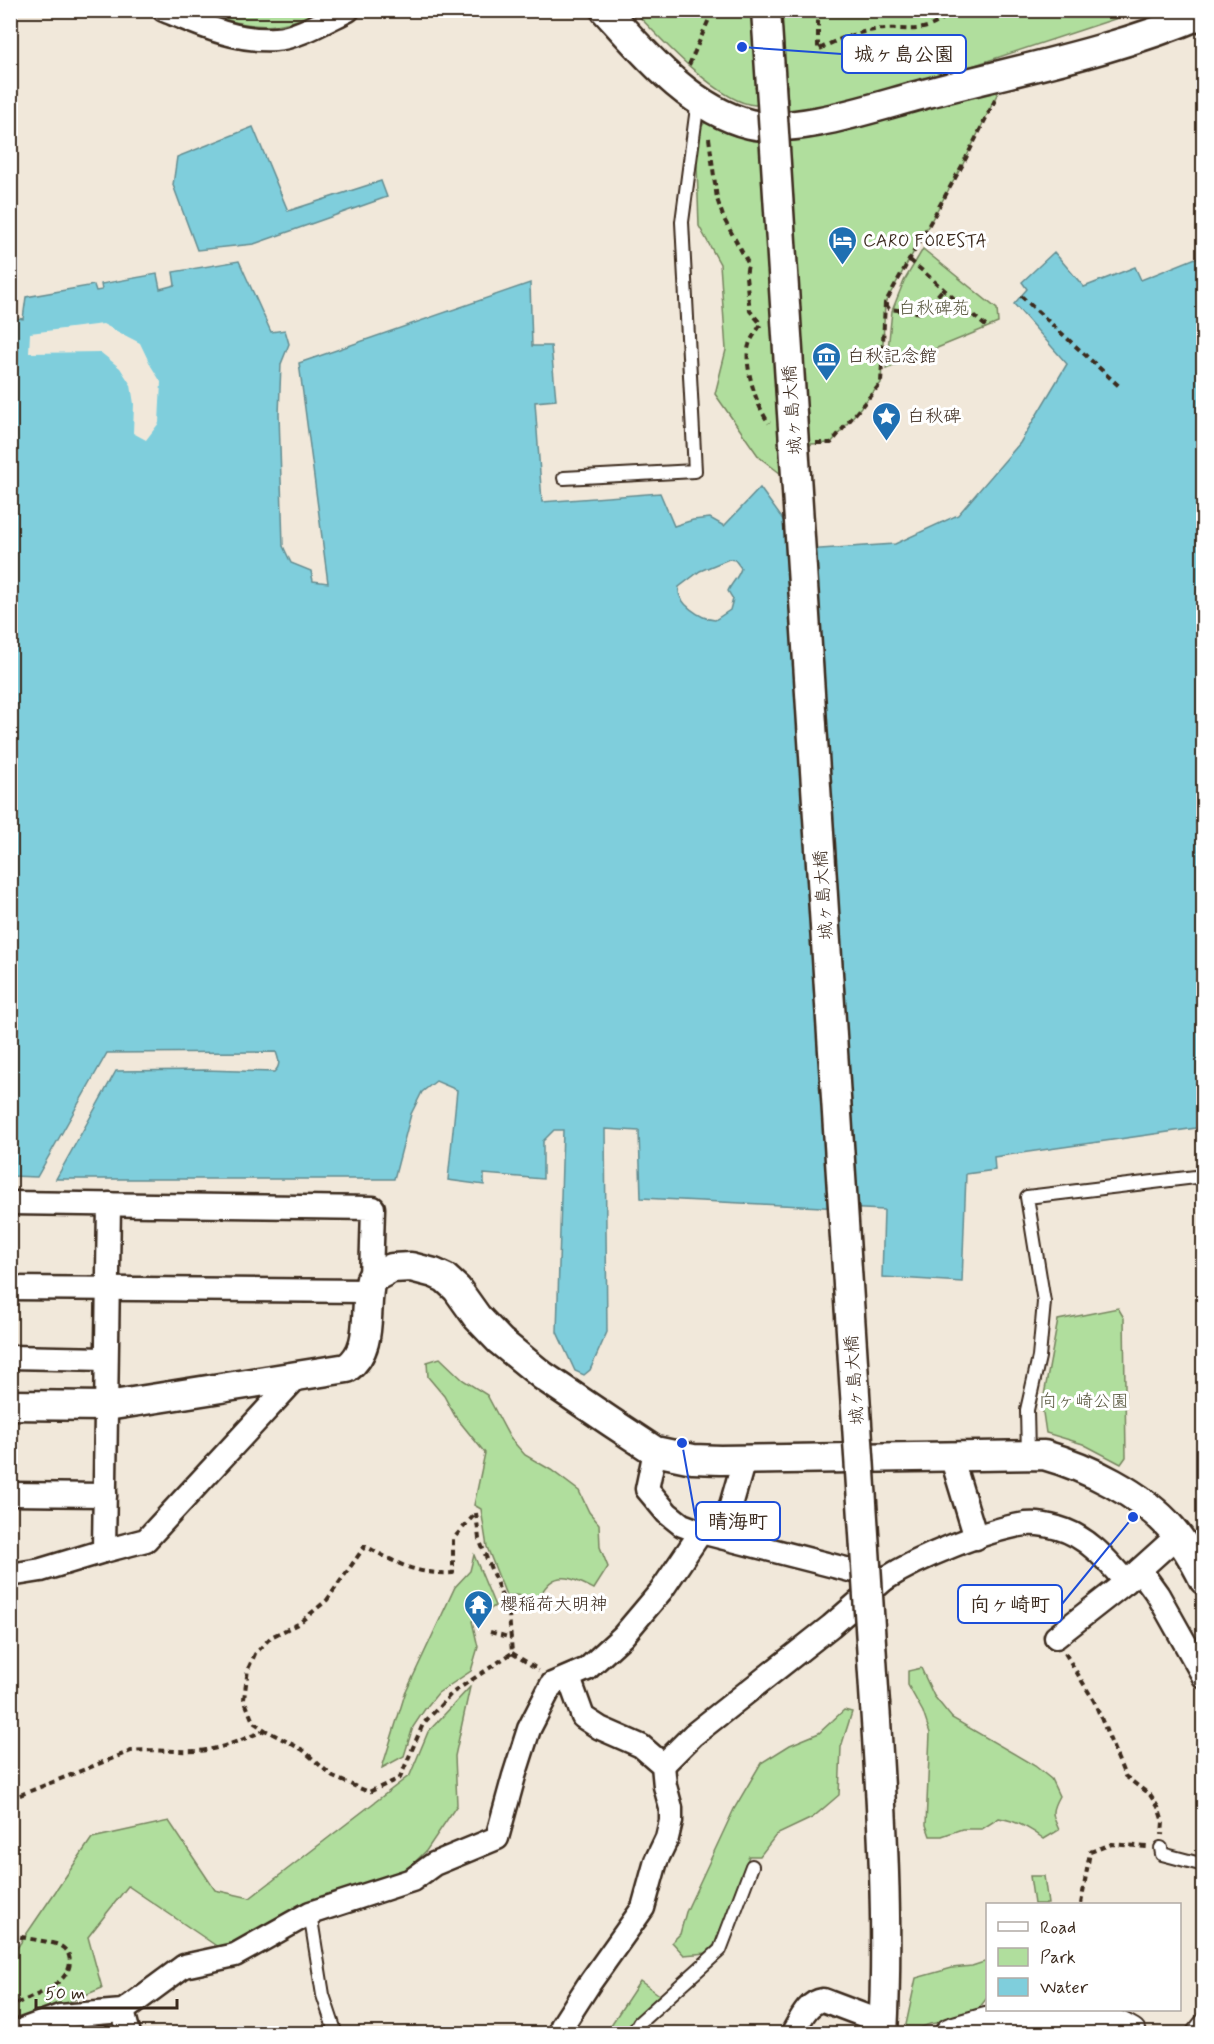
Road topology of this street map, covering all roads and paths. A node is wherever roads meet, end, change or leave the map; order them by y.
1 (164, 10) edge
2 (348, 10) edge
3 (605, 10) edge
4 (713, 10) edge
5 (766, 10) edge
6 (818, 10) edge
7 (952, 10) edge
8 (1203, 13) edge
9 (686, 71) dead end
10 (1008, 72) junction
11 (705, 105) junction
12 (910, 260) junction
13 (944, 289) junction
14 (1021, 296) dead end
15 (885, 303) junction
16 (989, 329) dead end
17 (1119, 386) dead end
18 (774, 429) dead end
19 (811, 444) dead end
20 (564, 478) dead end
21 (1203, 1176) edge
22 (10, 1203) edge
23 (108, 1203) junction
24 (369, 1285) junction
25 (10, 1288) edge
26 (107, 1290) junction
27 (10, 1357) edge
28 (106, 1359) junction
29 (297, 1377) junction
30 (10, 1405) edge
31 (107, 1406) junction
32 (656, 1451) junction
33 (1028, 1454) junction
34 (951, 1456) junction
35 (744, 1460) junction
36 (10, 1494) edge
37 (105, 1495) junction
38 (712, 1535) junction
39 (1177, 1536) junction
40 (976, 1538) junction
41 (104, 1551) junction
42 (1133, 1576) junction
43 (12, 1577) edge
44 (885, 1579) junction
45 (1203, 1580) edge
46 (490, 1632) dead end
47 (1056, 1637) joint
48 (512, 1638) junction
49 (512, 1653) junction
50 (1203, 1677) edge
51 (560, 1681) junction
52 (265, 1730) junction
53 (663, 1765) junction
54 (10, 1799) edge
55 (1161, 1848) junction
56 (1203, 1865) edge
57 (752, 1866) dead end
58 (1082, 1903) edge
59 (310, 1913) junction
60 (10, 1934) edge
61 (10, 2006) edge
62 (123, 2011) junction
63 (1203, 2018) edge
64 (884, 2028) edge
65 (11, 2034) edge
66 (129, 2034) edge
67 (336, 2034) edge
68 (560, 2034) edge
69 (633, 2034) edge
70 (792, 2034) edge
71 (951, 2034) edge
72 (1130, 2034) edge
73 (1191, 2034) edge

1 - 2 street
3 - 11 street
4 - 9 path
5 - 64 street, 城ヶ島大橋, bridge
6 - 7 path
8 - 10 street
10 - 11 street
10 - 12 path
11 - 18 path
11 - 20 lane
12 - 13 path
12 - 15 path
13 - 15 path
13 - 16 path
14 - 17 path
15 - 19 path
21 - 33 lane
22 - 23 street
23 - 24 street
23 - 26 street
24 - 26 street
24 - 29 street
24 - 32 street
25 - 26 street
26 - 28 street
27 - 28 street
28 - 31 street
29 - 31 street
29 - 41 street
30 - 31 street
31 - 37 street
32 - 35 street
32 - 38 street
33 - 34 street
33 - 39 street
34 - 35 street
34 - 40 street
35 - 38 street
36 - 37 street
37 - 41 street
38 - 44 street
38 - 51 street
39 - 42 street
39 - 45 street
40 - 42 street
40 - 44 street
41 - 43 street
42 - 47 street
42 - 50 street
44 - 53 street
46 - 48 path
47 - 55 path
48 - 49 path
48 - 52 path
49 - 51 path
49 - 52 path
51 - 53 street
51 - 59 street
52 - 54 path
53 - 68 street
55 - 56 lane
55 - 58 path
57 - 69 lane
59 - 62 street
59 - 67 lane
60 - 61 path
62 - 65 street
62 - 66 street
63 - 73 lane
64 - 70 street
71 - 72 main road

